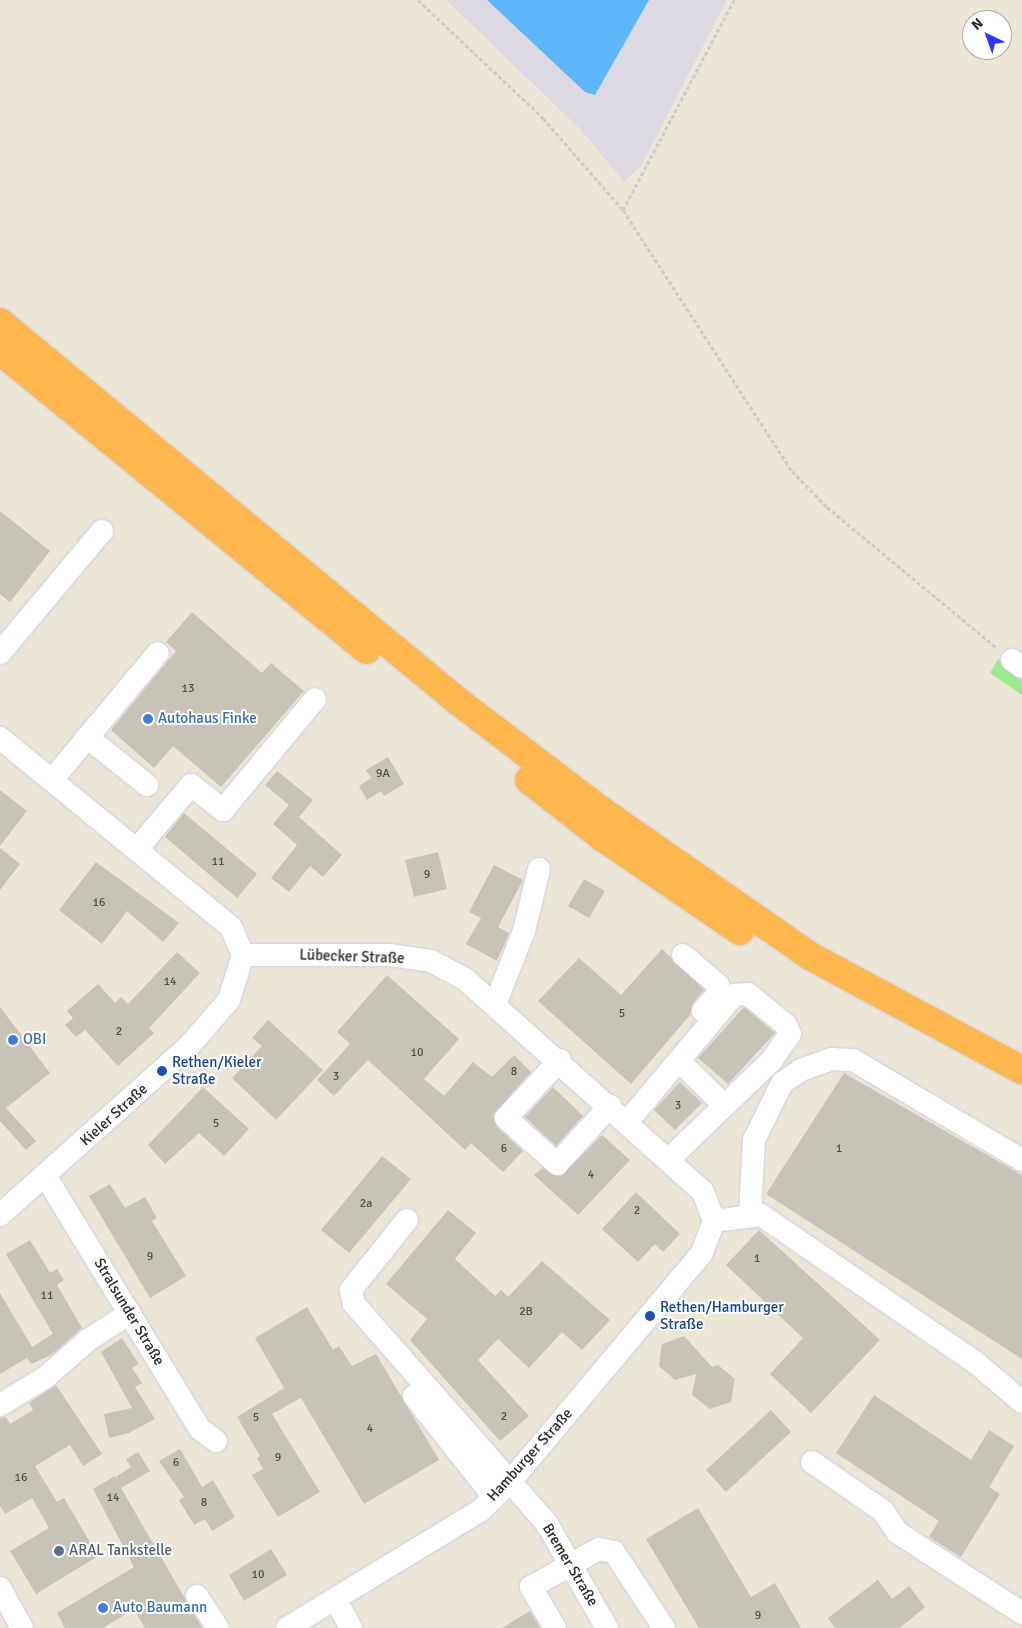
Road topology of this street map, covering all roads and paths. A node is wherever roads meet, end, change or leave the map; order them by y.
1 (418, 0) edge
2 (734, 0) edge
3 (623, 210) junction
4 (0, 301) edge
5 (0, 322) edge
6 (0, 351) edge
7 (41, 356) junction
8 (0, 370) edge
9 (129, 456) junction
10 (102, 531) dead end
11 (0, 653) edge
12 (158, 653) dead end
13 (1017, 663) edge
14 (315, 699) dead end
15 (87, 737) junction
16 (0, 738) edge
17 (52, 780) junction
18 (147, 785) dead end
19 (137, 849) junction
20 (539, 869) dead end
21 (243, 955) junction
22 (683, 955) dead end
23 (496, 1002) junction
24 (560, 1060) junction
25 (679, 1061) junction
26 (1022, 1070) edge
27 (1022, 1090) edge
28 (724, 1105) junction
29 (617, 1113) junction
30 (668, 1160) junction
31 (1022, 1160) edge
32 (46, 1177) junction
33 (0, 1214) edge
34 (750, 1214) junction
35 (407, 1220) dead end
36 (714, 1221) junction
37 (130, 1314) junction
38 (386, 1359) dead end
39 (1022, 1402) edge
40 (0, 1405) edge
41 (216, 1442) dead end
42 (812, 1462) dead end
43 (502, 1490) junction
44 (570, 1563) junction
45 (0, 1588) edge
46 (197, 1596) dead end
47 (335, 1599) junction
48 (1022, 1613) edge
49 (22, 1628) edge
50 (218, 1628) edge
51 (287, 1628) edge
52 (351, 1628) edge
53 (555, 1628) edge
54 (607, 1628) edge
55 (664, 1628) edge

1 - 3 path
2 - 3 path
3 - 13 path
4 - 7 highway
5 - 7 highway
6 - 9 highway
7 - 26 highway
8 - 9 highway
9 - 27 highway
10 - 11 street
12 - 15 street
14 - 19 street
15 - 17 street
15 - 18 street
16 - 17 street
17 - 19 street
19 - 21 street
20 - 23 street
21 - 23 street, Lübecker Straße
21 - 32 street, Kieler Straße
22 - 29 street
23 - 24 street, Lübecker Straße
24 - 29 street, Lübecker Straße
24 - 29 street
25 - 28 street
25 - 28 street
25 - 29 street
28 - 30 street
29 - 30 street, Lübecker Straße
30 - 36 street, Lübecker Straße
31 - 34 street
32 - 33 street, Kieler Straße
32 - 37 street, Stralsunder Straße
34 - 36 street
34 - 39 street
35 - 43 street
36 - 43 street, Hamburger Straße
37 - 40 street
37 - 41 street, Stralsunder Straße
38 - 43 street
42 - 48 street
43 - 44 street, Bremer Straße
43 - 47 street, Hamburger Straße
44 - 53 street
44 - 54 street, Bremer Straße
44 - 55 street
45 - 49 street
46 - 50 street
47 - 51 street, Hamburger Straße
47 - 52 street

